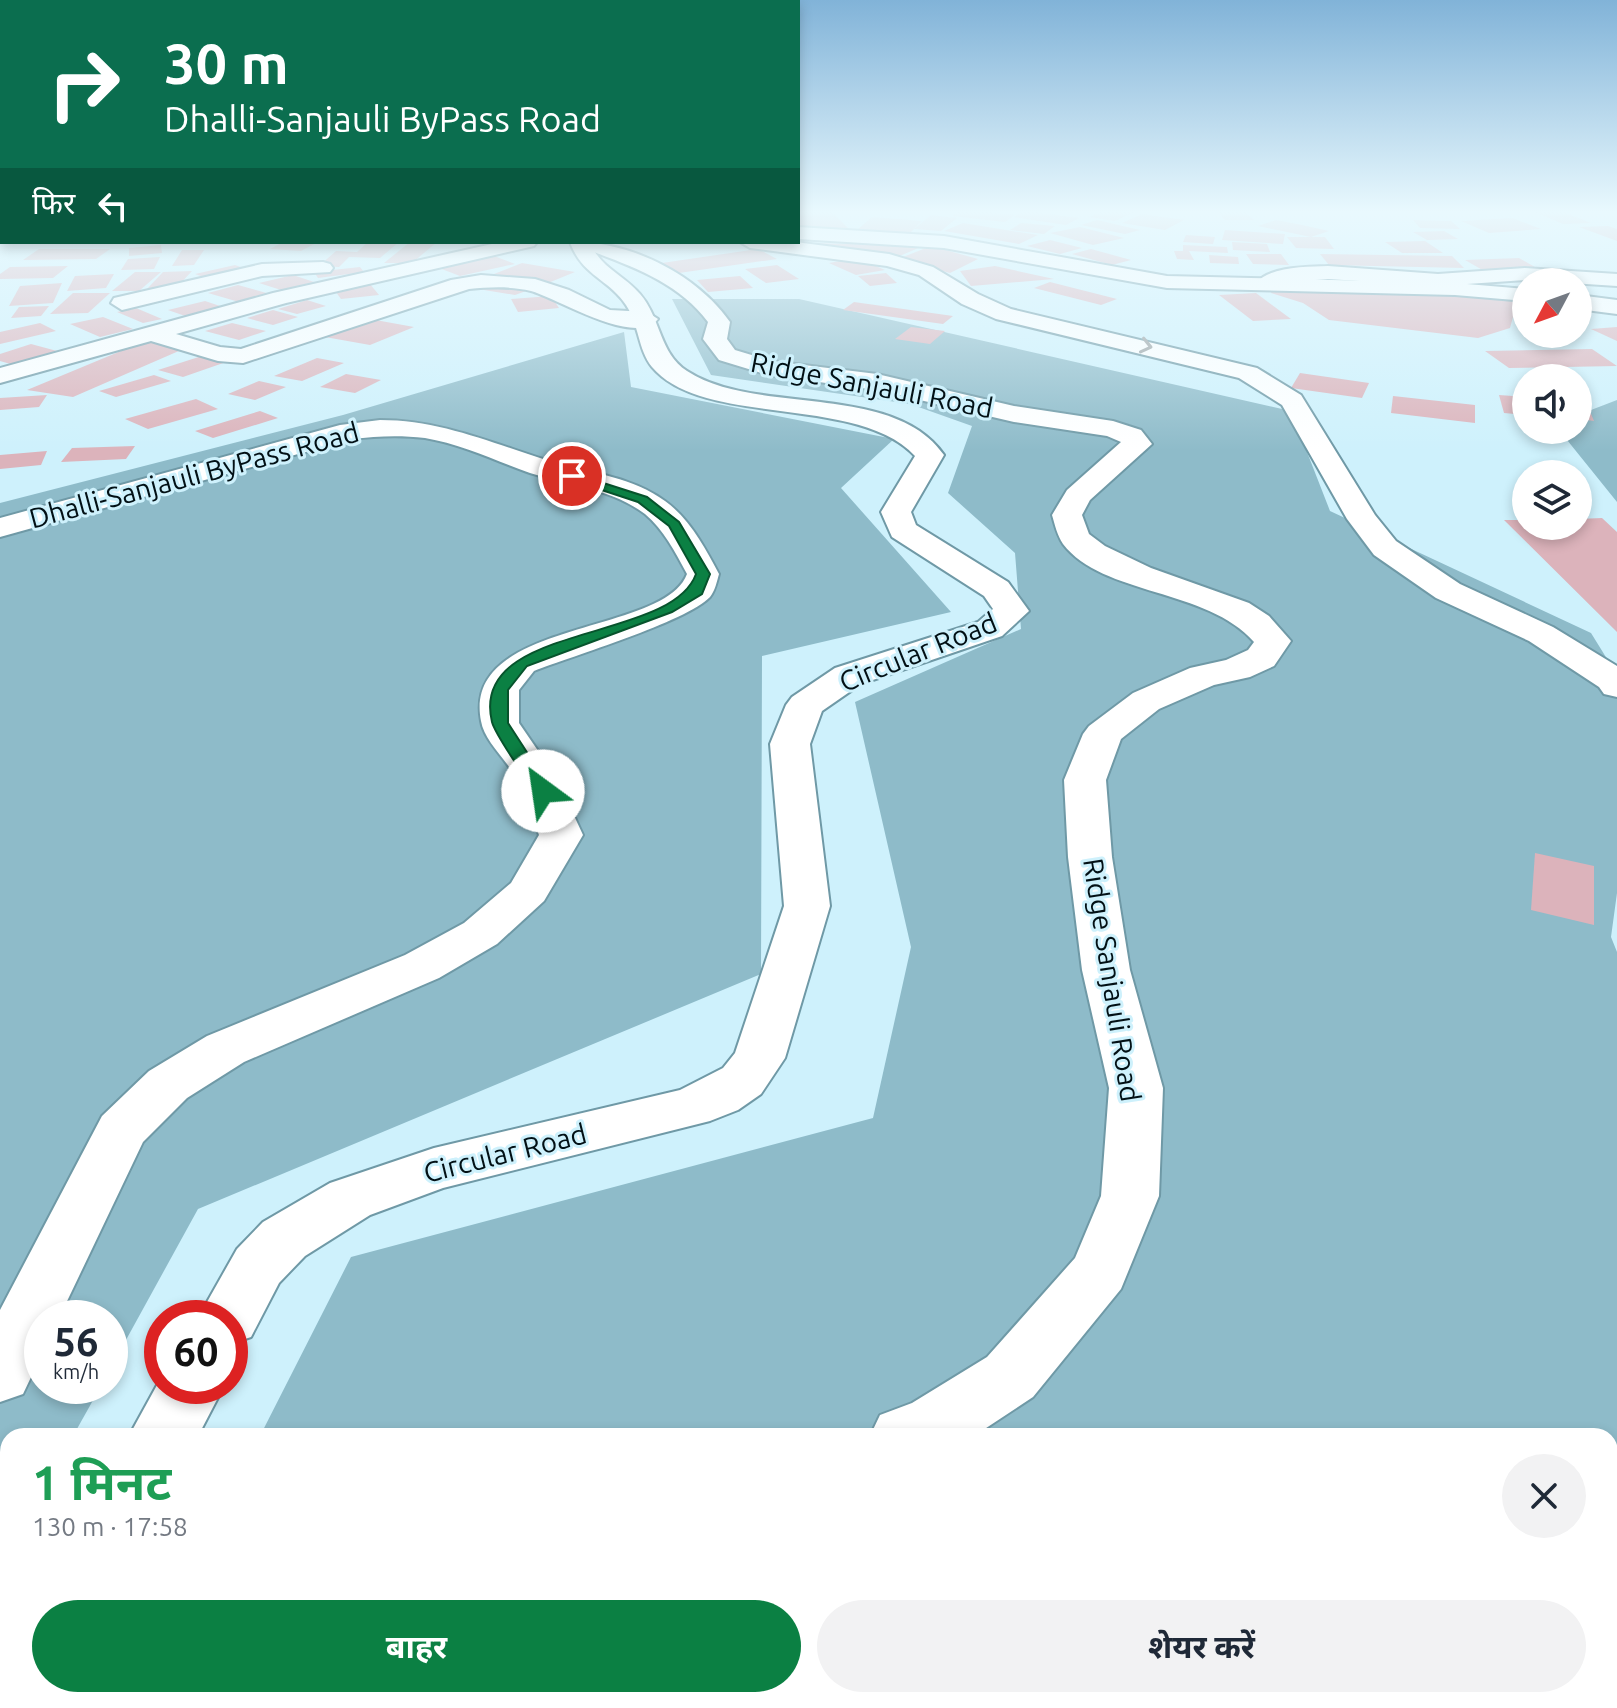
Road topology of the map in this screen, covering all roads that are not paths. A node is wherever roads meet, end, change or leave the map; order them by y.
1 (173, 292) edge
2 (306, 292) edge
3 (435, 292) edge
4 (554, 292) edge
5 (625, 292) edge
6 (690, 292) edge
7 (959, 292) edge
8 (1487, 292) edge
9 (1512, 294) edge
10 (122, 303) dead end
11 (1592, 304) edge
12 (1617, 307) edge
13 (647, 319) junction
14 (148, 333) junction
15 (0, 376) edge
16 (0, 528) edge
17 (1617, 686) edge
18 (239, 1300) edge
19 (0, 1374) edge
20 (181, 1404) edge
21 (167, 1428) edge
22 (930, 1428) edge

1 - 10 street
2 - 14 street
3 - 14 street
4 - 13 street
5 - 13 street, Circular Road
6 - 22 street, Ridge Sanjauli Road
7 -> 17 street
8 - 9 street
11 - 12 street
13 - 18 street, Circular Road
14 - 15 street
16 - 19 street, Dhalli-Sanjauli ByPass Road
20 - 21 street

